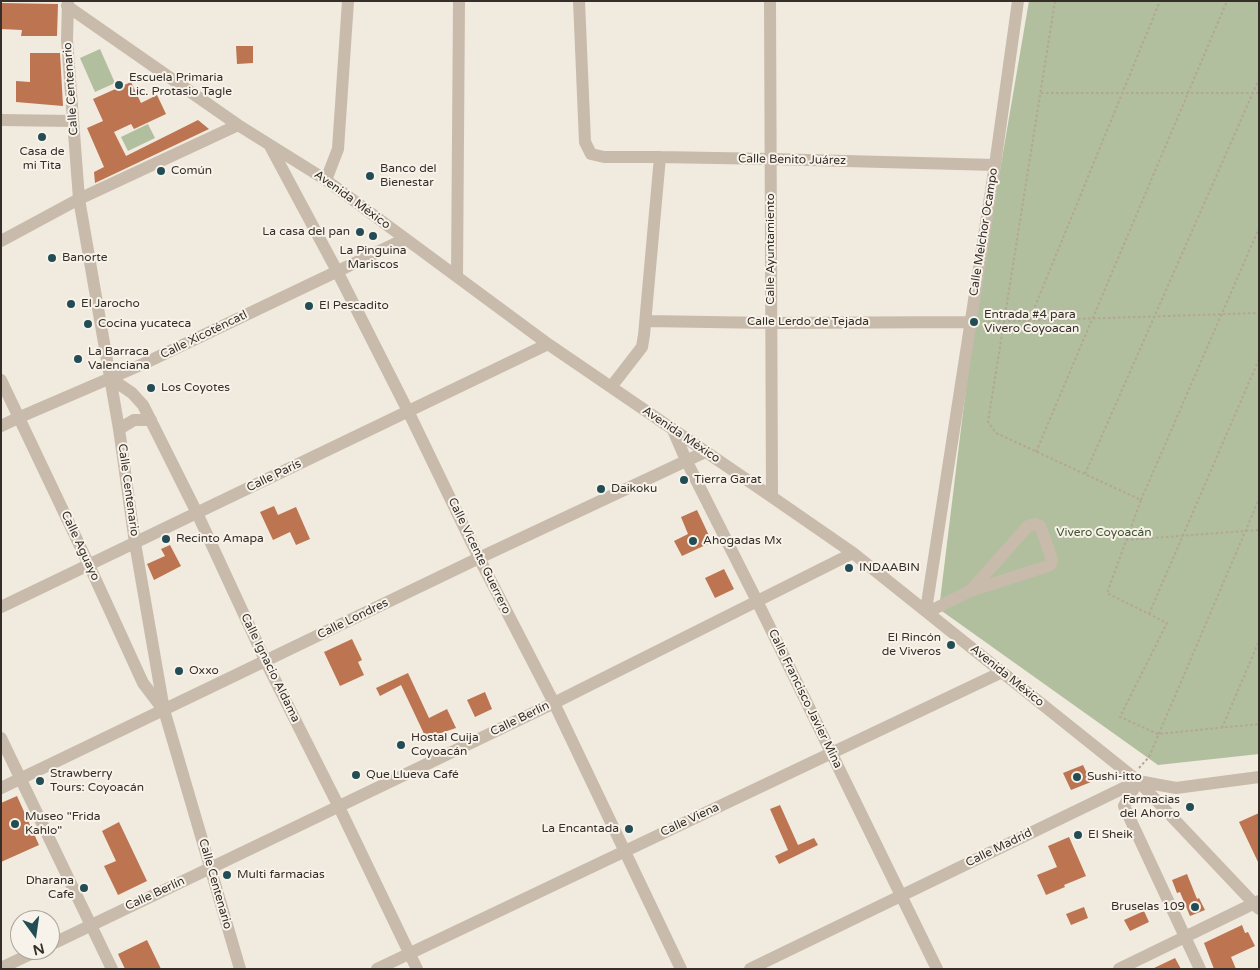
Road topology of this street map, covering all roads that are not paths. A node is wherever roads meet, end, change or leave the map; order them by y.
1 (348, 1) edge
2 (460, 1) edge
3 (579, 1) edge
4 (770, 1) edge
5 (1018, 1) edge
6 (67, 4) edge
7 (1, 120) edge
8 (73, 121) junction
9 (238, 125) junction
10 (270, 146) junction
11 (660, 157) junction
12 (771, 159) junction
13 (995, 165) junction
14 (326, 180) junction
15 (79, 199) junction
16 (405, 239) junction
17 (1, 241) edge
18 (337, 271) junction
19 (457, 276) junction
20 (646, 321) junction
21 (771, 322) junction
22 (970, 322) junction
23 (548, 344) junction
24 (110, 378) junction
25 (1, 380) edge
26 (611, 387) junction
27 (408, 411) junction
28 (20, 417) junction
29 (151, 420) junction
30 (1, 426) edge
31 (119, 429) junction
32 (672, 429) junction
33 (705, 452) junction
34 (686, 460) junction
35 (772, 497) junction
36 (197, 513) junction
37 (135, 543) junction
38 (853, 553) junction
39 (479, 558) junction
40 (89, 565) junction
41 (970, 591) junction
42 (757, 601) junction
43 (1, 607) edge
44 (927, 611) junction
45 (266, 662) junction
46 (1002, 672) junction
47 (554, 703) junction
48 (164, 710) junction
49 (1, 738) edge
50 (831, 753) junction
51 (1259, 777) edge
52 (21, 779) junction
53 (1136, 779) junction
54 (1, 788) edge
55 (339, 807) junction
56 (625, 851) junction
57 (211, 868) junction
58 (901, 896) junction
59 (1257, 904) edge
60 (92, 924) junction
61 (1185, 937) junction
62 (60, 940) edge
63 (410, 954) junction
64 (18, 960) edge
65 (1, 968) edge
66 (112, 969) edge
67 (240, 969) edge
68 (377, 969) edge
69 (417, 969) edge
70 (681, 969) edge
71 (750, 969) edge
72 (937, 969) edge
73 (1120, 969) edge
74 (1200, 969) edge

1 - 14 street
2 - 19 street
3 - 11 street, Calle Benito Juárez
4 - 12 street, Calle Ayuntamiento
5 - 13 street, Calle Melchor Ocampo
6 - 8 street, Calle Centenario
6 - 9 street, Avenida México
7 - 8 street
8 - 15 street, Calle Centenario
9 - 10 street, Avenida México
9 - 15 street
10 - 14 street, Avenida México
10 - 18 street, Calle Vicente Guerrero
11 - 12 street, Calle Benito Juárez
11 - 20 street
12 - 13 street, Calle Benito Juárez
12 - 21 street, Calle Ayuntamiento
13 - 22 street, Calle Melchor Ocampo
14 - 16 street, Avenida México
15 - 17 street
15 - 24 street, Calle Centenario
16 - 18 street, Calle Xicoténcatl
16 - 19 street, Avenida México
18 - 24 street, Calle Xicoténcatl
18 - 27 street, Calle Vicente Guerrero
19 - 23 street, Avenida México
20 - 21 street, Calle Lerdo de Tejada
20 - 26 street
21 - 22 street, Calle Lerdo de Tejada
21 - 35 street, Calle Ayuntamiento
22 - 44 street, Calle Melchor Ocampo
23 - 26 street, Avenida México
23 - 27 street, Calle París
24 - 28 street, Calle Xicoténcatl
24 - 29 street, Calle Ignacio Aldama
24 - 31 street, Calle Centenario
25 - 28 street, Calle Aguayo
26 - 32 street, Avenida México
27 - 36 street, Calle París
27 - 39 street, Calle Vicente Guerrero
28 - 30 street, Calle Xicoténcatl
28 - 40 street, Calle Aguayo
29 - 31 street
29 - 36 street, Calle Ignacio Aldama
31 - 37 street, Calle Centenario
32 - 33 street, Avenida México
32 - 34 street, Calle Francisco Javier Mina
33 - 34 street, Calle Londres
33 - 35 street, Avenida México
34 - 39 street, Calle Londres
34 - 42 street, Calle Francisco Javier Mina
35 - 38 street, Avenida México
36 - 37 street, Calle París
36 - 45 street, Calle Ignacio Aldama
37 - 40 street, Calle París
37 - 48 street, Calle Centenario
38 - 42 street, Calle Berlín
38 - 44 street, Avenida México
39 - 45 street, Calle Londres
39 - 47 street, Calle Vicente Guerrero
40 - 43 street, Calle París
40 - 48 street, Calle Aguayo
41 - 41 street
41 - 44 street
42 - 47 street, Calle Berlín
42 - 50 street, Calle Francisco Javier Mina
44 - 46 street, Avenida México
45 - 48 street, Calle Londres
45 - 55 street, Calle Ignacio Aldama
46 - 50 street, Calle Viena
46 - 53 street, Avenida México
47 - 55 street, Calle Berlín
47 - 56 street, Calle Vicente Guerrero
48 - 52 street, Calle Londres
48 - 57 street, Calle Centenario
49 - 52 street
50 - 56 street, Calle Viena
50 - 58 street, Calle Francisco Javier Mina
51 - 53 street
52 - 54 street, Calle Londres
52 - 60 street
53 - 58 street, Calle Madrid
53 - 59 street, Avenida México
53 - 61 street
55 - 57 street, Calle Berlín
55 - 63 street, Calle Ignacio Aldama
56 - 63 street, Calle Viena
56 - 70 street, Calle Vicente Guerrero
57 - 60 street, Calle Berlín
57 - 67 street, Calle Centenario
58 - 71 street, Calle Madrid
58 - 72 street, Calle Francisco Javier Mina
59 - 61 street
60 - 62 street, Calle Berlín
60 - 66 street
61 - 73 street
61 - 74 street
63 - 68 street, Calle Viena
63 - 69 street, Calle Ignacio Aldama
64 - 65 street

